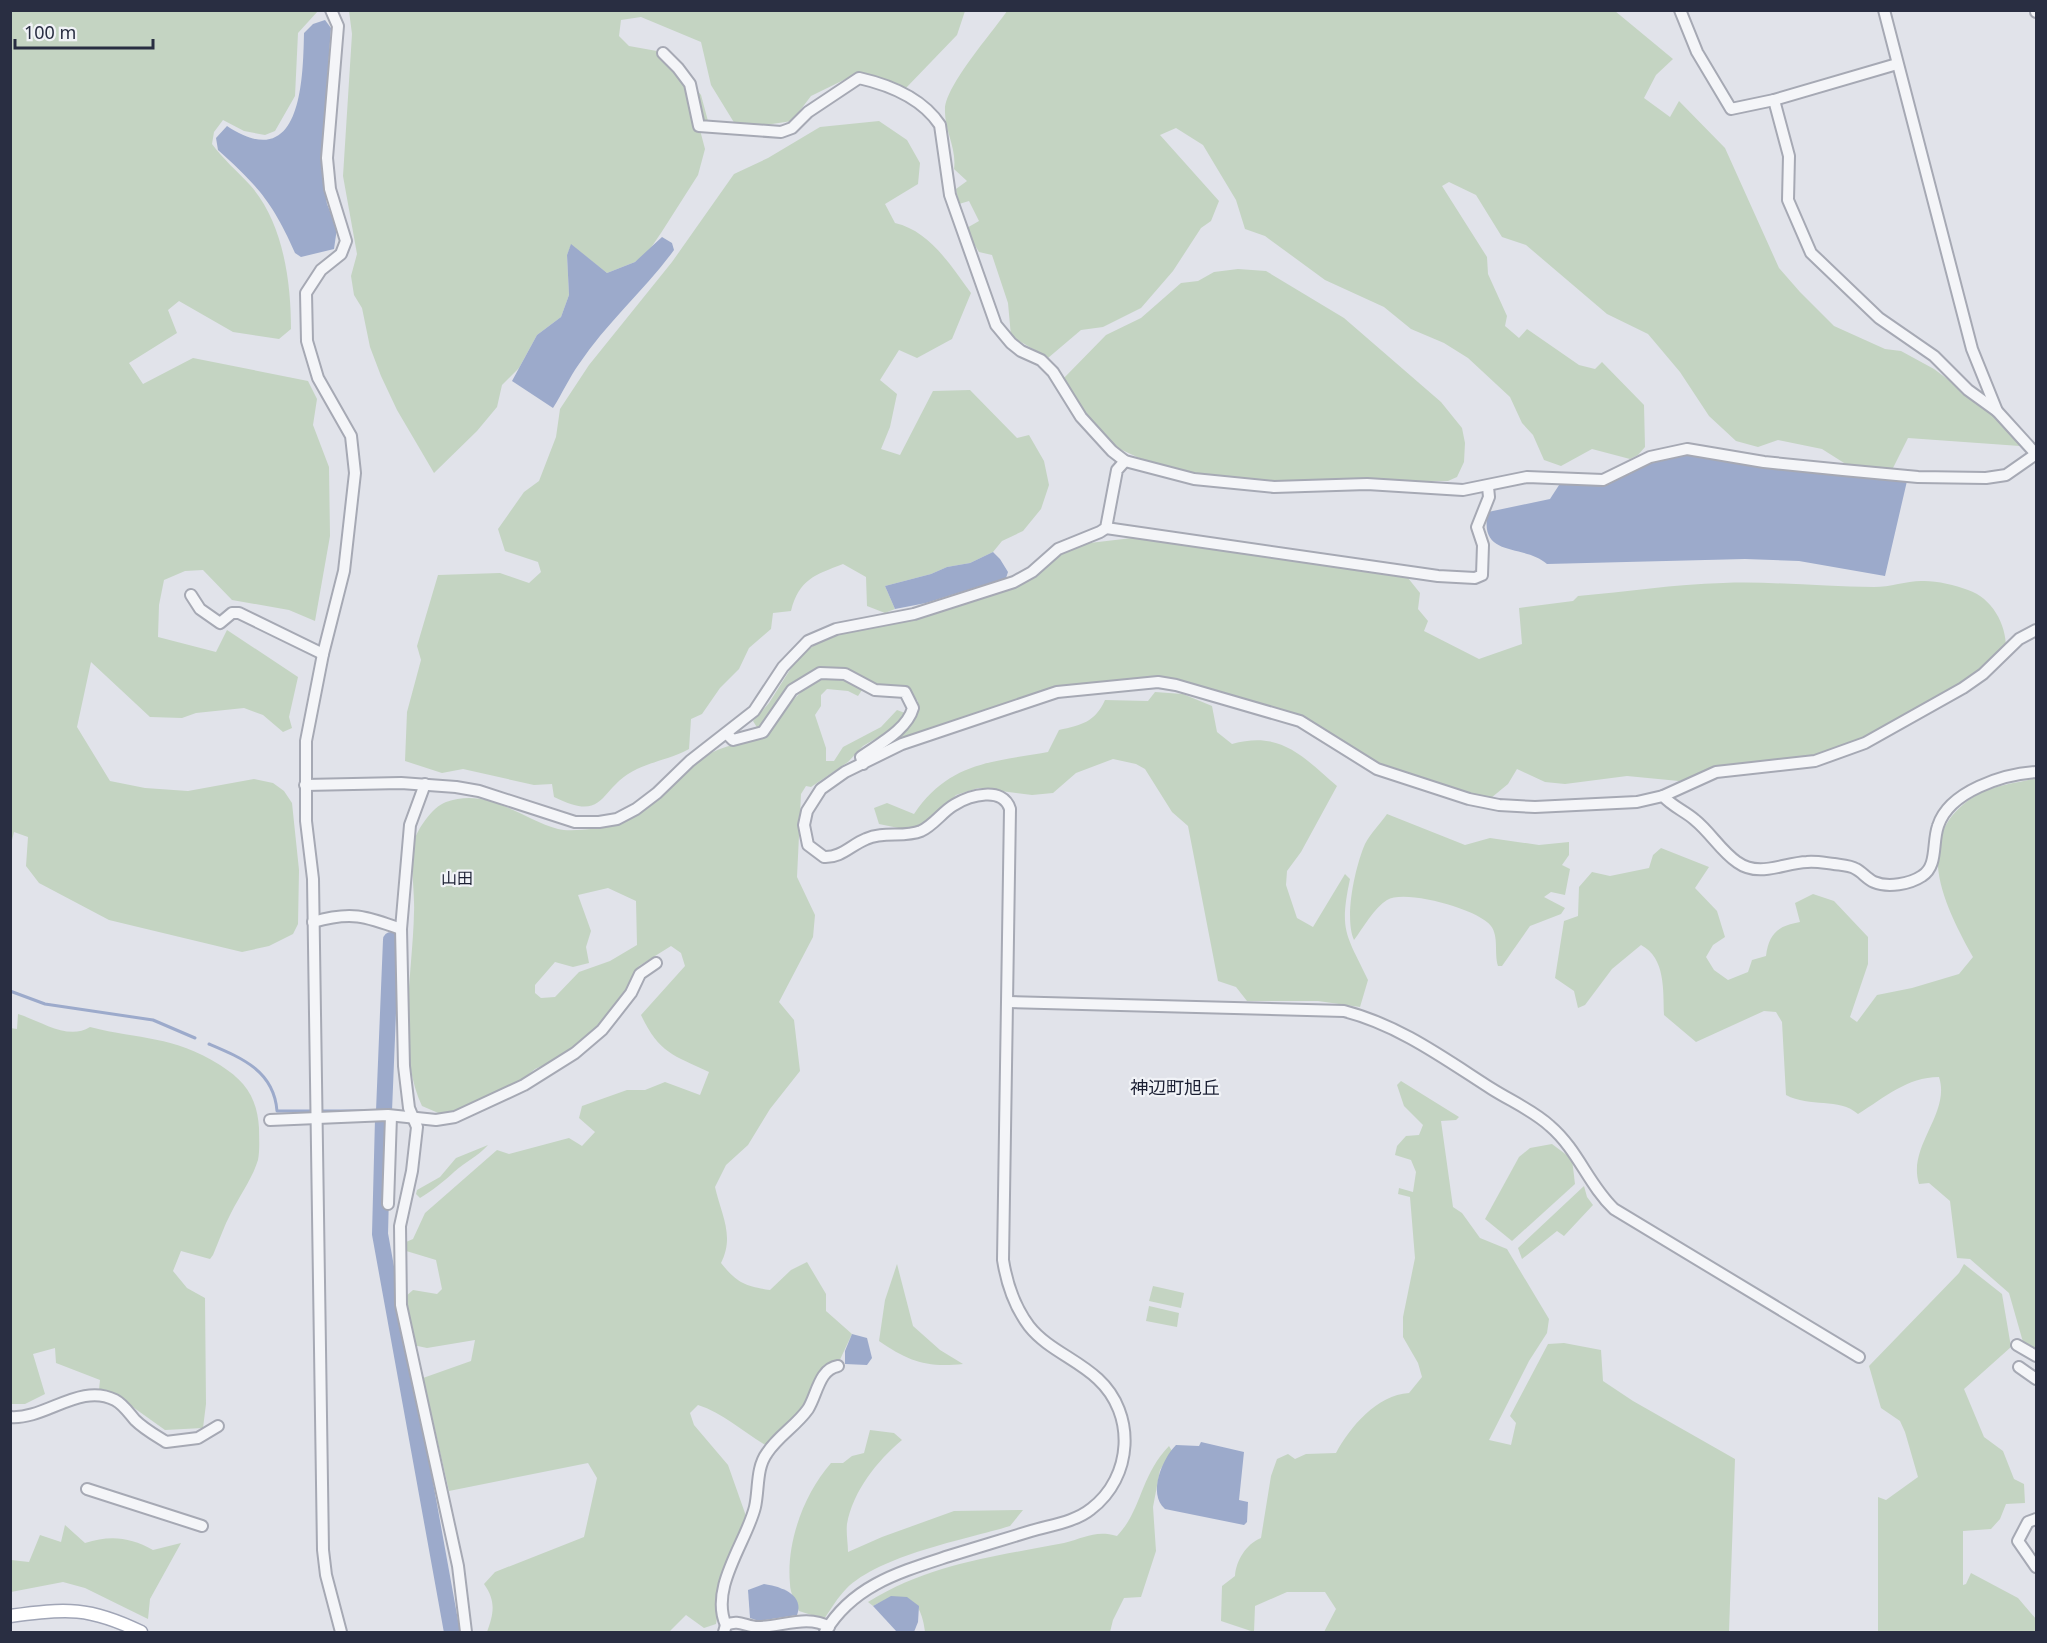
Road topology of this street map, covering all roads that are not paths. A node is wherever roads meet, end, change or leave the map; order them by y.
1 (331, 10) edge
2 (1680, 10) edge
3 (1884, 10) edge
4 (663, 54) dead end
5 (1897, 64) junction
6 (1774, 100) junction
7 (1997, 411) junction
8 (2037, 454) edge
9 (1125, 460) junction
10 (1488, 487) junction
11 (1106, 528) junction
12 (191, 595) dead end
13 (2037, 630) edge
14 (323, 654) junction
15 (727, 734) junction
16 (863, 764) junction
17 (2037, 772) edge
18 (308, 784) junction
19 (426, 784) junction
20 (1663, 796) junction
21 (313, 922) junction
22 (401, 930) junction
23 (656, 963) dead end
24 (1008, 1002) junction
25 (386, 1115) junction
26 (318, 1117) junction
27 (413, 1117) junction
28 (270, 1120) dead end
29 (388, 1204) dead end
30 (2017, 1345) dead end
31 (2037, 1356) edge
32 (1859, 1357) dead end
33 (838, 1366) dead end
34 (2019, 1367) dead end
35 (2037, 1379) edge
36 (10, 1417) edge
37 (218, 1426) dead end
38 (87, 1489) dead end
39 (2037, 1519) edge
40 (202, 1526) dead end
41 (2037, 1567) edge
42 (10, 1616) edge
43 (725, 1629) edge
44 (827, 1630) edge
45 (141, 1632) edge
46 (341, 1632) edge
47 (466, 1632) edge

1 - 14 street
2 - 6 street
3 - 5 street
4 - 9 street
5 - 6 street
5 - 7 street
6 - 7 street
7 - 8 street
8 - 10 street
9 - 10 street
9 - 11 street
10 - 11 street
11 - 15 street
12 - 14 street
13 - 20 street
14 - 18 street
15 - 16 street
15 - 19 street
16 - 20 street
16 - 24 street
17 - 20 street
18 - 19 street
18 - 21 street
19 - 22 street
21 - 22 street
21 - 26 street
22 - 27 street
23 - 27 street
24 - 32 street
24 - 44 street
25 - 26 street
25 - 27 street
25 - 29 street
26 - 28 street
26 - 46 street
27 - 47 street
30 - 31 street
33 - 43 street
34 - 35 street
36 - 37 street
38 - 40 street
39 - 41 street
42 - 45 main road
43 - 44 street

